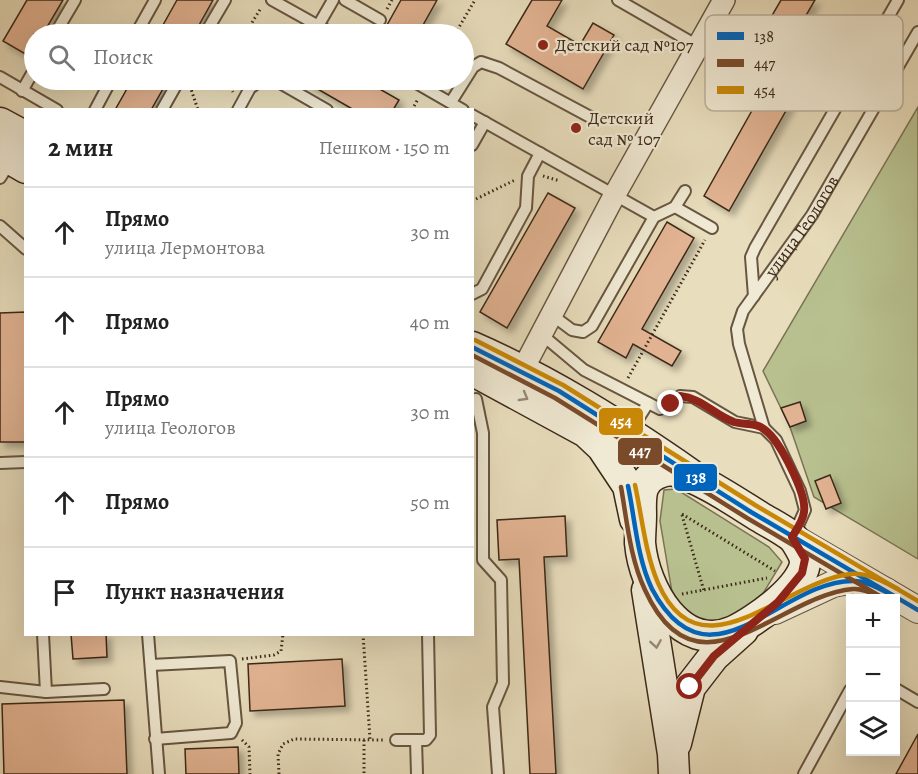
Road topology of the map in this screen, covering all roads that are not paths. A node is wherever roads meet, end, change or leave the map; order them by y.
1 (75, 0) edge
2 (155, 0) edge
3 (225, 0) edge
4 (272, 0) edge
5 (333, 0) edge
6 (345, 0) edge
7 (618, 0) edge
8 (724, 0) edge
9 (898, 0) edge
10 (716, 15) edge
11 (889, 15) edge
12 (380, 21) dead end
13 (61, 24) edge
14 (142, 24) edge
15 (211, 24) edge
16 (314, 24) edge
17 (319, 24) edge
18 (918, 32) edge
19 (705, 34) edge
20 (698, 46) junction
21 (903, 58) edge
22 (474, 66) edge
23 (0, 77) edge
24 (24, 88) edge
25 (106, 90) edge
26 (173, 90) edge
27 (249, 90) edge
28 (292, 90) edge
29 (429, 90) edge
30 (459, 90) edge
31 (22, 91) junction
32 (451, 102) junction
33 (53, 108) edge
34 (96, 108) edge
35 (163, 108) edge
36 (243, 108) edge
37 (324, 108) edge
38 (460, 108) edge
39 (834, 111) edge
40 (872, 111) edge
41 (474, 116) edge
42 (594, 119) dead end
43 (485, 122) junction
44 (0, 123) edge
45 (474, 141) edge
46 (540, 153) junction
47 (13, 159) edge
48 (685, 191) dead end
49 (614, 196) junction
50 (675, 207) junction
51 (654, 217) junction
52 (0, 226) edge
53 (712, 228) road end
54 (24, 247) edge
55 (474, 293) edge
56 (754, 296) junction
57 (552, 315) junction
58 (541, 334) junction
59 (474, 348) edge
60 (523, 369) junction
61 (478, 387) edge
62 (648, 403) junction
63 (764, 428) junction
64 (630, 432) junction
65 (24, 462) edge
66 (0, 463) edge
67 (695, 477) junction
68 (792, 537) junction
69 (640, 544) junction
70 (886, 594) edge
71 (889, 594) edge
72 (749, 624) junction
73 (43, 636) edge
74 (148, 636) edge
75 (428, 636) edge
76 (150, 665) junction
77 (0, 687) edge
78 (104, 689) dead end
79 (900, 691) edge
80 (46, 692) junction
81 (846, 697) edge
82 (918, 702) edge
83 (155, 739) junction
84 (396, 740) road end
85 (416, 740) junction
86 (674, 764) edge
87 (159, 774) edge
88 (417, 774) edge
89 (498, 774) edge
90 (804, 774) edge

1 - 13 lane
2 - 14 lane
3 - 15 lane
4 - 16 lane
5 - 17 lane
6 - 12 lane
7 - 20 lane
8 - 10 street
9 - 11 lane
18 - 21 lane, улица Геологов
19 - 20 street
20 - 49 street
22 - 42 lane
23 - 31 lane
24 - 31 lane
25 - 34 lane
26 - 35 lane
27 - 36 lane
28 - 37 lane
29 - 32 lane
30 - 32 lane
31 - 33 lane
32 - 38 lane
39 - 56 lane
40 - 56 lane, улица Геологов
41 - 43 lane
43 - 45 lane
43 - 46 lane
44 - 47 main road
46 - 49 lane
46 - 55 lane
48 - 50 lane
49 - 51 lane
49 - 57 street
50 - 51 lane
50 - 53 lane
51 - 57 lane
52 - 54 lane
56 - 63 lane, улица Геологов
57 - 58 street
58 - 60 street
58 - 62 lane
59 - 60 main road
60 - 64 main road
61 -> 69 main road
61 - 89 lane
62 - 63 lane
62 - 64 lane
63 - 68 lane
64 - 67 main road
65 - 66 lane
67 - 68 main road
67 - 69 main road
68 - 71 street
68 - 72 main road
69 - 72 main road
69 -> 86 main road
70 - 72 street
72 - 86 main road
73 - 80 lane
74 - 76 lane
75 - 85 lane
76 - 83 lane
76 - 83 lane
77 - 80 lane
78 - 80 lane
79 - 82 lane
81 - 90 lane
83 - 87 lane
84 - 85 lane
85 - 88 lane

